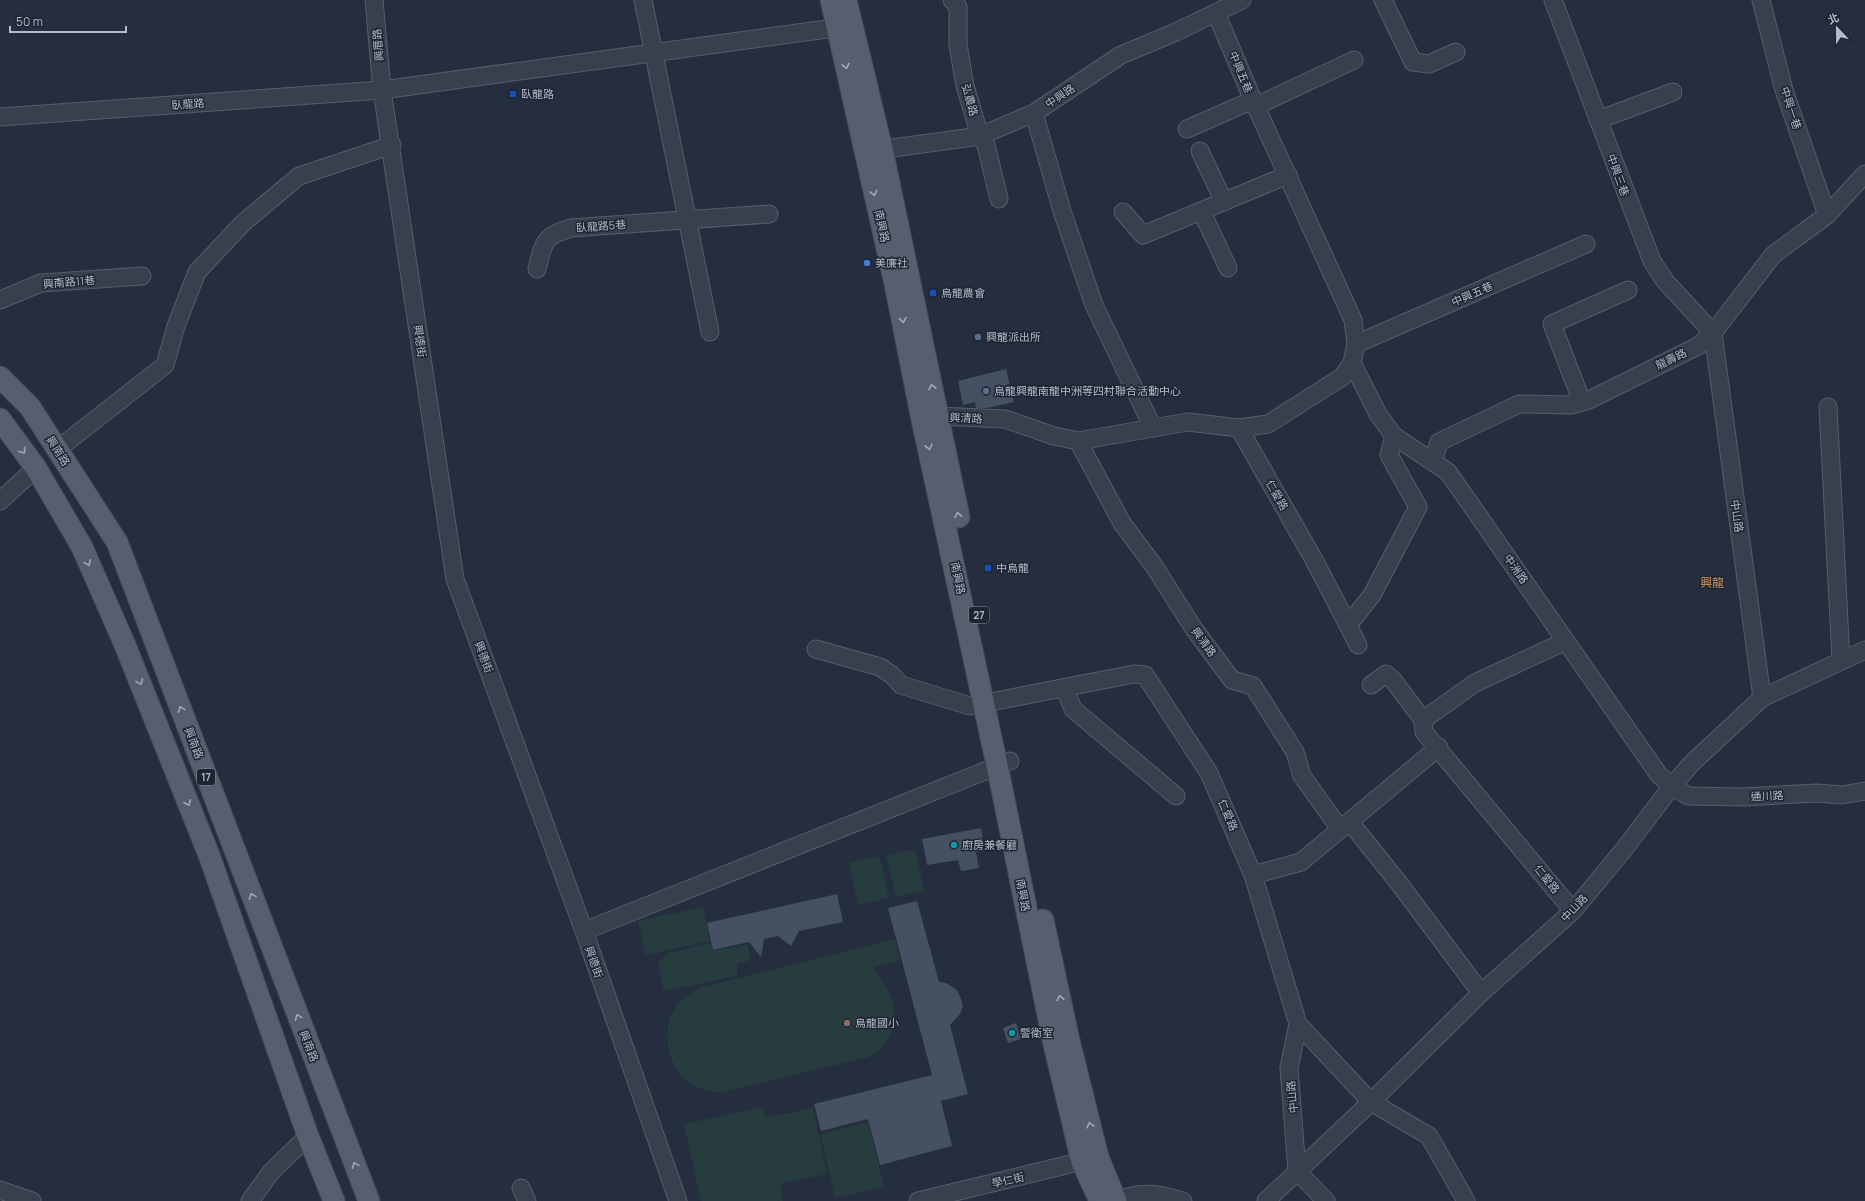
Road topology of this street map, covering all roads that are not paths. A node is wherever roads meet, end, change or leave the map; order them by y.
1 (374, 0) edge
2 (643, 0) edge
3 (831, 0) edge
4 (846, 0) edge
5 (952, 0) edge
6 (1383, 0) edge
7 (1553, 0) edge
8 (1761, 0) edge
9 (1234, 2) edge
10 (1216, 13) junction
11 (845, 27) junction
12 (1456, 52) dead end
13 (655, 53) junction
14 (1354, 60) dead end
15 (382, 90) junction
16 (1673, 92) dead end
17 (1255, 103) junction
18 (1034, 113) junction
19 (0, 117) edge
20 (1598, 120) junction
21 (1187, 129) dead end
22 (980, 136) junction
23 (392, 145) junction
24 (873, 150) junction
25 (1200, 151) dead end
26 (1865, 174) edge
27 (1288, 175) junction
28 (999, 199) dead end
29 (1224, 202) junction
30 (1123, 212) dead end
31 (1202, 212) junction
32 (769, 214) dead end
33 (1827, 215) junction
34 (689, 220) junction
35 (1586, 244) dead end
36 (1228, 268) dead end
37 (537, 269) dead end
38 (142, 276) dead end
39 (1628, 290) dead end
40 (0, 300) edge
41 (710, 332) dead end
42 (1713, 333) junction
43 (1356, 344) junction
44 (1352, 363) junction
45 (0, 377) edge
46 (1582, 402) junction
47 (1828, 407) dead end
48 (930, 418) junction
49 (0, 419) edge
50 (1153, 428) junction
51 (1239, 428) junction
52 (1394, 436) junction
53 (1078, 441) junction
54 (58, 449) junction
55 (1433, 462) junction
56 (36, 468) junction
57 (0, 501) edge
58 (1348, 625) junction
59 (1566, 641) junction
60 (1358, 645) dead end
61 (816, 649) dead end
62 (1865, 650) edge
63 (1841, 660) junction
64 (1371, 685) dead end
65 (1065, 689) junction
66 (1762, 698) junction
67 (990, 703) junction
68 (1423, 720) junction
69 (1439, 747) junction
70 (1003, 763) junction
71 (1672, 786) junction
72 (1865, 791) edge
73 (1176, 796) dead end
74 (1345, 826) junction
75 (1253, 875) junction
76 (1573, 911) junction
77 (584, 932) junction
78 (1481, 993) junction
79 (1298, 1024) junction
80 (1371, 1102) junction
81 (308, 1136) junction
82 (1090, 1160) junction
83 (1298, 1170) junction
84 (0, 1190) edge
85 (32, 1201) edge
86 (250, 1201) edge
87 (334, 1201) edge
88 (369, 1201) edge
89 (678, 1201) edge
90 (918, 1201) edge
91 (1100, 1201) edge
92 (1116, 1201) edge
93 (1184, 1201) edge
94 (1266, 1201) edge
95 (1326, 1201) edge
96 (1466, 1201) edge

1 - 15 street, 興厝路
2 - 13 street
3 - 11 main road, 南興路 / 27
4 - 11 main road, 南興路 / 27
5 - 22 street, 弘農路
6 - 12 street
7 - 20 street, 中興三巷
8 - 33 street, 中興一巷
9 - 10 street, 中興路
10 - 17 street, 中興五巷
10 - 18 street, 中興路
11 - 13 street, 臥龍路
11 - 24 main road, 南興路 / 27
13 - 15 street, 臥龍路
13 - 34 street
14 - 17 street
15 - 19 street, 臥龍路
15 - 23 street, 興德街
16 - 20 street
17 - 21 street
17 - 27 street, 中興五巷
18 - 22 street, 中興路
18 - 50 street
20 - 42 street, 中興三巷
22 - 24 street, 中興路
22 - 28 street, 弘農路
23 - 54 street
23 - 77 street, 興德街
24 - 48 main road, 南興路 / 27
25 - 29 street
26 - 33 street, 龍壽路
27 - 29 street
27 - 43 street, 中興五巷
29 - 31 street
30 - 31 street
31 - 36 street
32 - 34 street, 臥龍路5巷
33 - 42 street, 龍壽路
34 - 37 street, 臥龍路5巷
34 - 41 street
35 - 43 street, 中興五巷
38 - 40 street, 興南路11巷
39 - 46 street
42 - 46 street, 龍壽路
42 - 66 street, 中山路
43 - 44 street, 中興五巷
44 - 51 street, 興清路
44 - 52 street, 中洲路
45 - 54 main road, 興南路 / 17
46 - 55 street, 龍壽路
47 - 63 street
48 - 53 street, 興清路
48 - 67 main road, 南興路 / 27
49 -> 56 main road, 17
50 - 51 street, 興清路
50 - 53 street, 興清路
51 - 58 street, 仁愛路
52 - 55 street, 中洲路
52 - 58 street
53 - 74 street, 興清路
88 -> 54 main road, 興南路 / 17
55 - 59 street, 中洲路
56 - 57 street
56 -> 81 main road, 17
58 - 60 street, 仁愛路
59 - 68 street
59 - 71 street, 中洲路
61 - 67 street, 仁愛路
62 - 63 street, 中山路
63 - 66 street, 中山路
64 - 68 street, 仁愛路
65 - 67 street, 仁愛路
65 - 73 street
65 - 75 street, 仁愛路
66 - 71 street, 中山路
67 - 70 main road, 南興路 / 27
68 - 69 street, 仁愛路
69 - 74 street
69 - 76 street, 仁愛路
70 - 77 street
70 - 82 main road, 南興路 / 27
71 - 72 street, 通川路
71 - 76 street, 中山路
74 - 75 street
74 - 78 street
75 - 79 street, 仁愛路
76 - 78 street, 中山路
77 - 89 street, 興德街
78 - 80 street, 中山路
79 - 80 street, 仁愛路
79 - 83 street, 中山路
80 - 83 street, 中山路
80 - 96 street
81 - 86 street
81 - 87 main road, 17
82 - 90 street, 學仁街
82 - 91 main road, 南興路 / 27
82 - 92 main road, 南興路 / 27
83 - 94 street, 中山路
83 - 95 street
84 - 85 street
92 - 93 street

